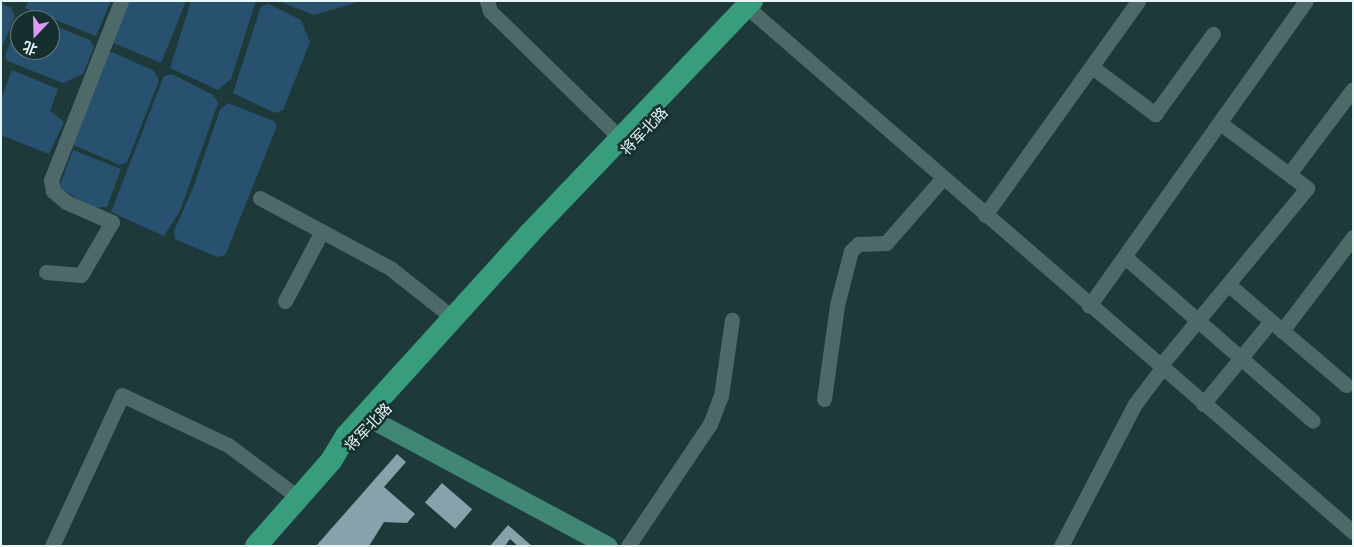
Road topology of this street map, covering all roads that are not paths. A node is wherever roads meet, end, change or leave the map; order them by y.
1 (121, 1) edge
2 (487, 1) edge
3 (1138, 1) edge
4 (1306, 1) edge
5 (758, 6) edge
6 (1213, 34) dead end
7 (1092, 67) junction
8 (1353, 89) edge
9 (1220, 123) junction
10 (621, 139) junction
11 (1289, 174) junction
12 (943, 178) junction
13 (260, 198) dead end
14 (984, 214) junction
15 (322, 231) junction
16 (1353, 237) edge
17 (1125, 257) junction
18 (46, 272) dead end
19 (1229, 285) junction
20 (285, 301) dead end
21 (1089, 306) junction
22 (453, 318) junction
23 (732, 320) dead end
24 (1199, 321) junction
25 (1277, 326) junction
26 (1241, 358) junction
27 (1161, 367) junction
28 (1346, 386) dead end
29 (824, 398) dead end
30 (1203, 404) junction
31 (375, 421) junction
32 (1313, 421) dead end
33 (331, 461) junction
34 (299, 498) junction
35 (1353, 532) edge
36 (52, 546) edge
37 (256, 546) edge
38 (608, 546) edge
39 (628, 546) edge
40 (1062, 546) edge

1 - 18 street
2 - 10 street
3 - 7 street
4 - 9 street
5 - 10 highway, 将军北路
5 - 12 street
5 - 31 highway, 将军北路
6 - 7 street
7 - 14 street
8 - 11 street
9 - 11 street
9 - 17 street
10 - 22 highway, 将军北路
11 - 19 street
12 - 14 street
12 - 29 street
13 - 15 street
14 - 21 street
15 - 20 street
15 - 22 street
16 - 25 street
17 - 21 street
17 - 24 street
19 - 24 street
19 - 25 street
21 - 27 street
22 - 33 highway, 将军北路
23 - 39 street
24 - 26 street
24 - 27 street
25 - 26 street
25 - 28 street
26 - 30 street
26 - 32 street
27 - 30 street
27 - 40 street
30 - 35 street
31 - 33 highway, 将军北路
31 - 38 main road
33 - 34 highway
34 - 36 street
34 - 37 highway

